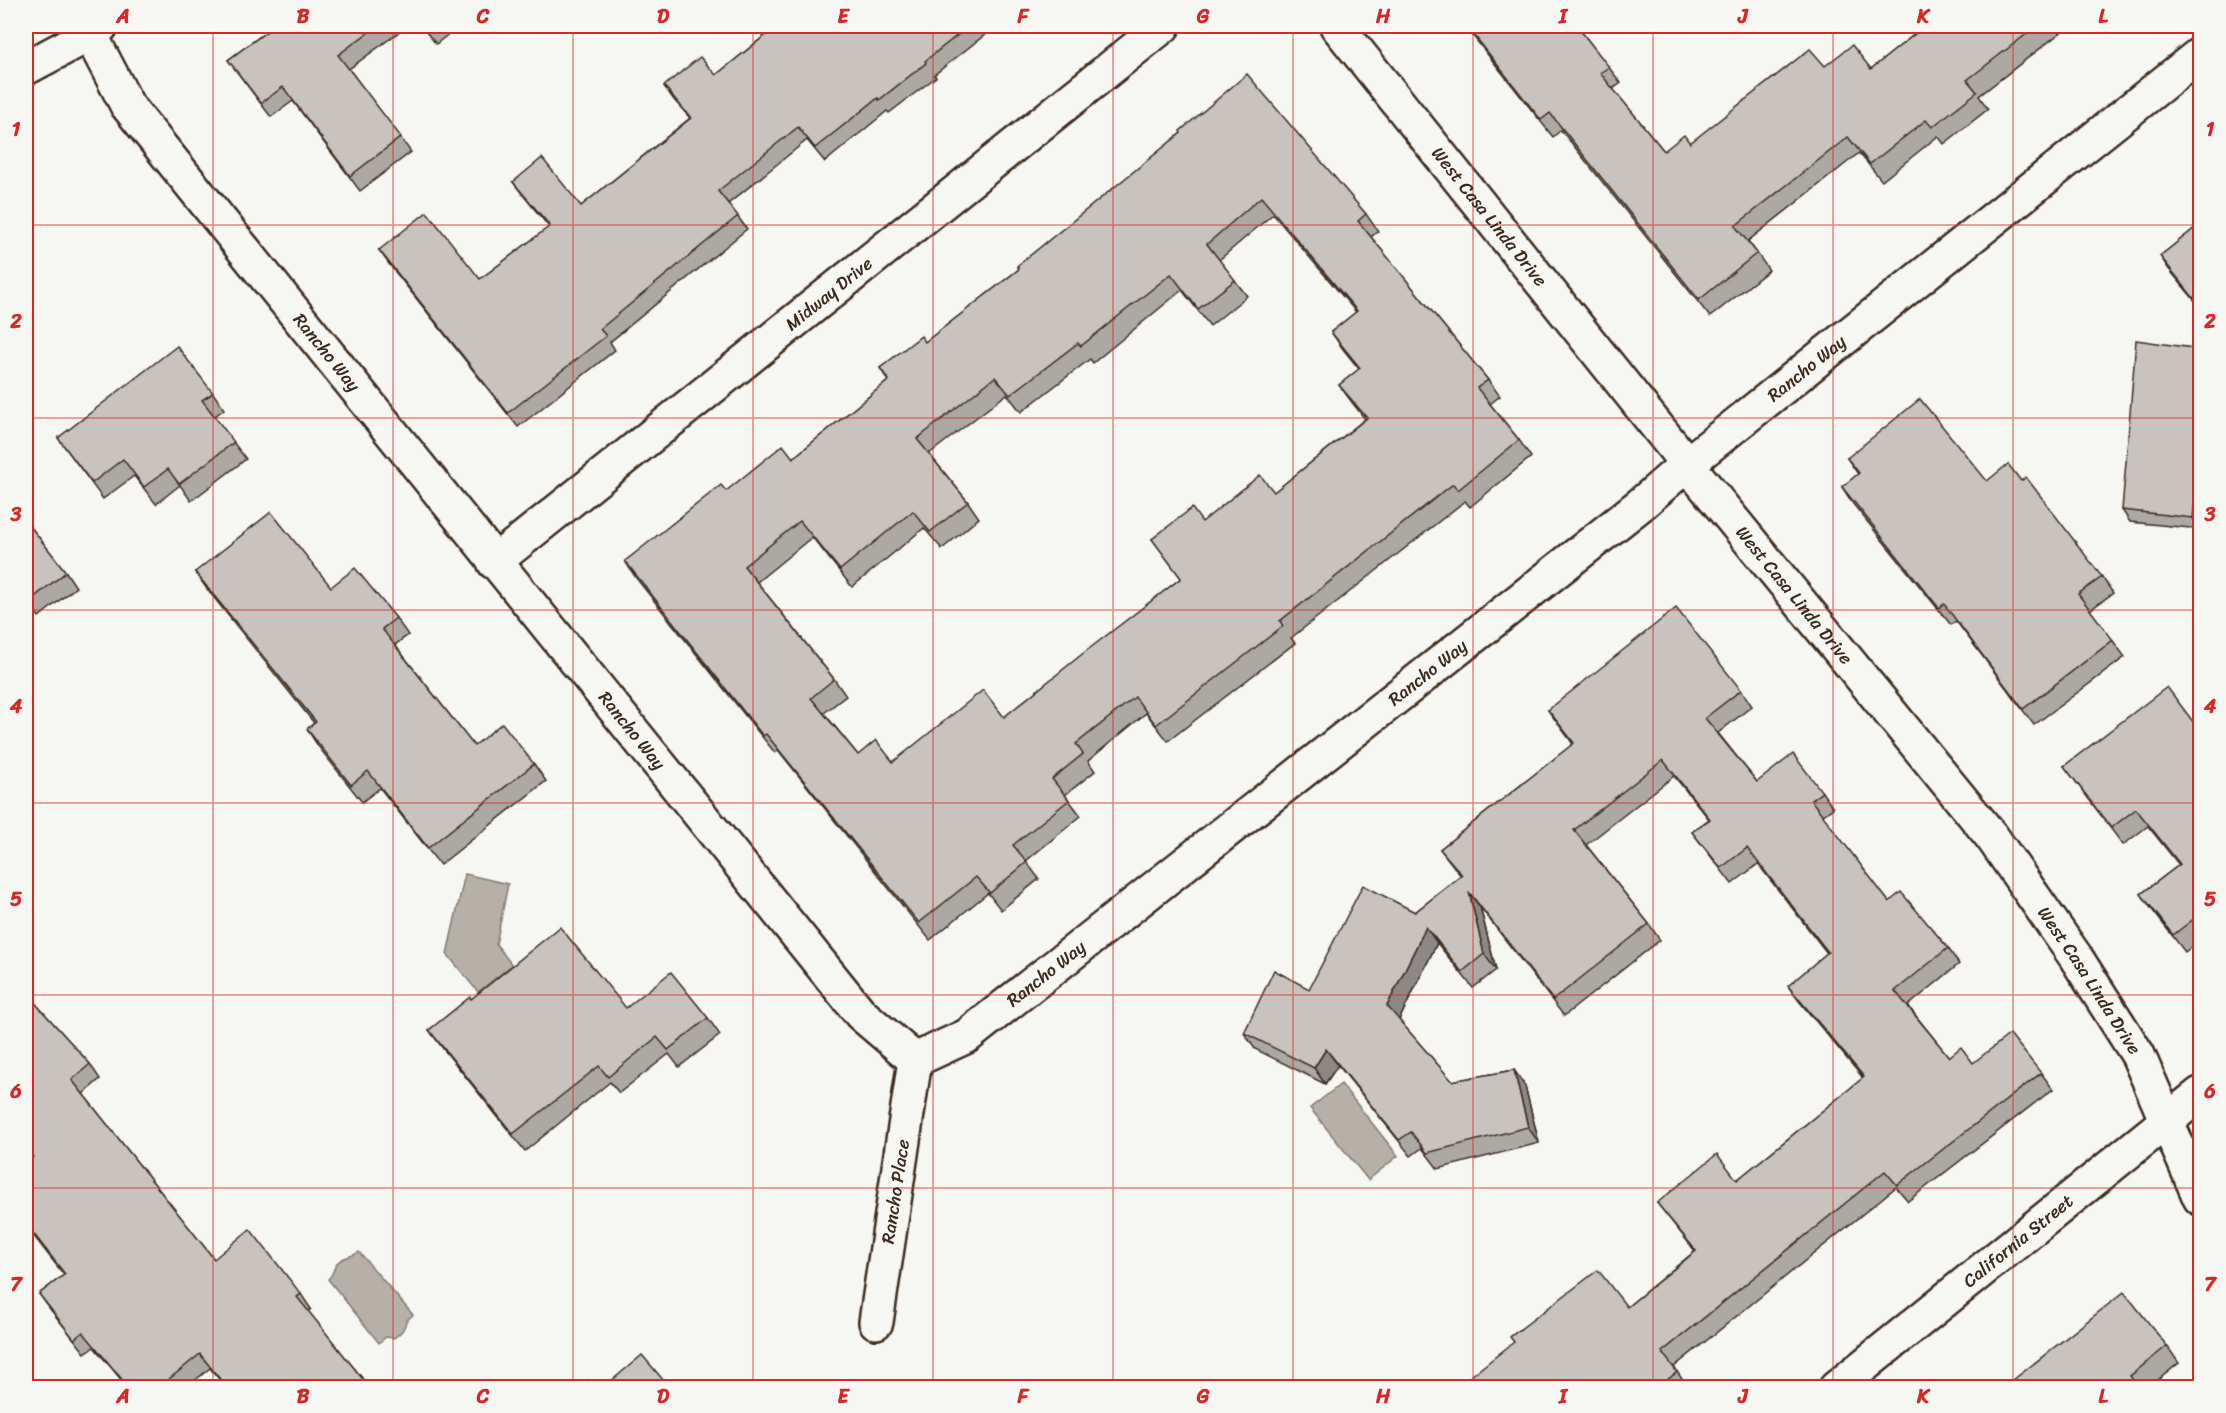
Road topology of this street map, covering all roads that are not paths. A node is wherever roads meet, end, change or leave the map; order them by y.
1 (1163, 26) edge
2 (1337, 26) edge
3 (95, 30) edge
4 (2200, 54) edge
5 (26, 68) edge
6 (1687, 464) junction
7 (494, 562) junction
8 (915, 1060) junction
9 (2200, 1094) edge
10 (2167, 1121) junction
11 (2200, 1198) edge
12 (876, 1322) dead end
13 (1836, 1388) edge

1 - 7 street, Midway Drive
2 - 6 street, West Casa Linda Drive
3 - 5 street
3 - 7 street, Rancho Way
4 - 6 street, Rancho Way
6 - 8 street, Rancho Way
6 - 10 street, West Casa Linda Drive
7 - 8 street, Rancho Way
8 - 12 street, Rancho Place
9 - 10 street, California Street
10 - 11 street, West Casa Linda Drive
10 - 13 street, California Street

